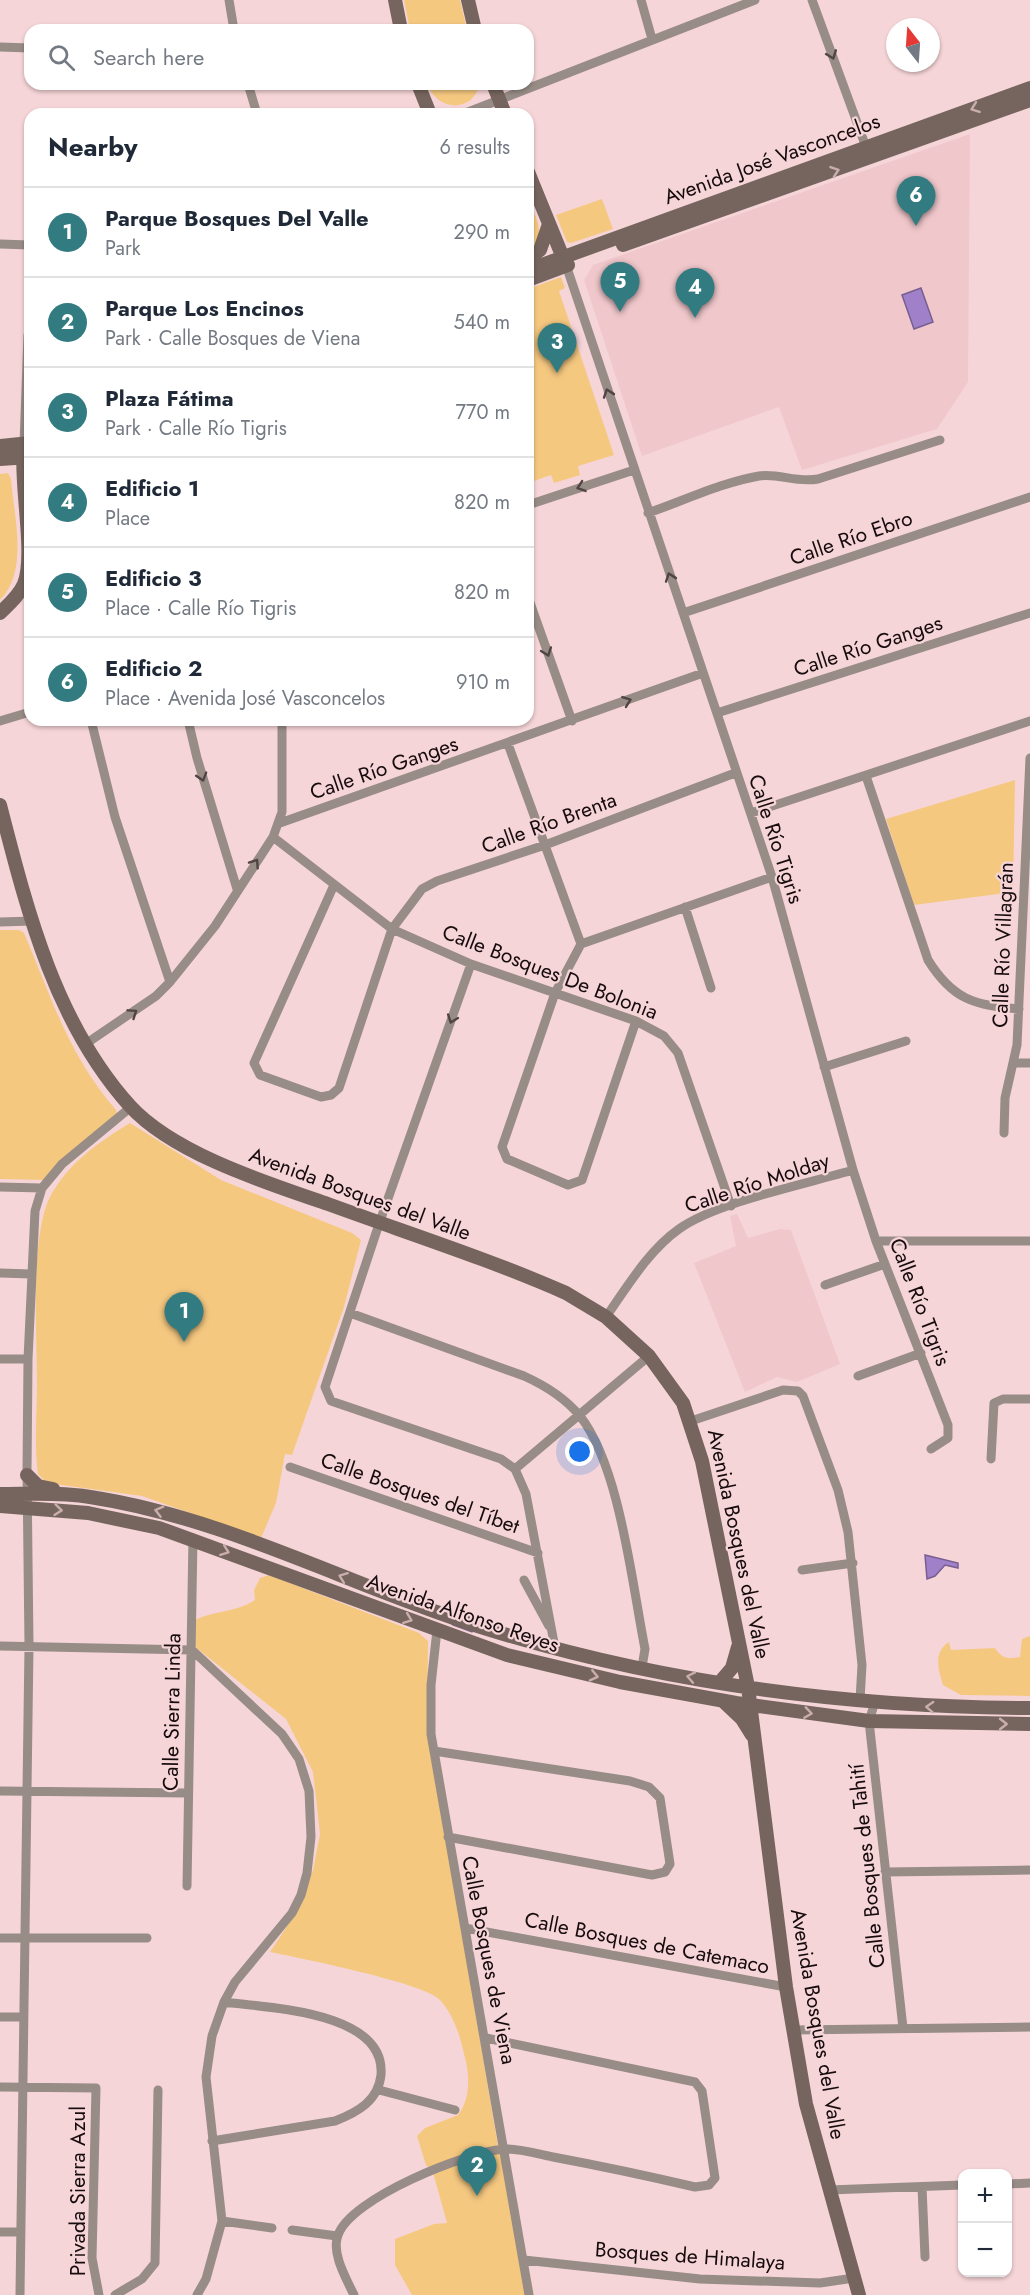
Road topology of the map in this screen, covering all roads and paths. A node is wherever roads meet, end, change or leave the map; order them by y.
1 (229, 0) edge
2 (395, 0) edge
3 (468, 0) edge
4 (640, 0) edge
5 (754, 0) edge
6 (812, 0) edge
7 (233, 24) edge
8 (400, 24) edge
9 (474, 24) edge
10 (652, 39) junction
11 (0, 47) edge
12 (24, 48) edge
13 (534, 86) edge
14 (1030, 88) edge
15 (250, 90) edge
16 (420, 90) edge
17 (495, 90) edge
18 (524, 90) edge
19 (499, 100) junction
20 (1030, 100) edge
21 (255, 108) edge
22 (427, 108) edge
23 (478, 108) edge
24 (502, 108) edge
25 (866, 147) junction
26 (534, 187) edge
27 (549, 224) junction
28 (0, 244) edge
29 (24, 245) edge
30 (534, 254) edge
31 (565, 261) junction
32 (534, 269) edge
33 (534, 277) edge
34 (940, 440) dead end
35 (24, 443) edge
36 (0, 446) edge
37 (24, 458) edge
38 (0, 459) edge
39 (634, 470) junction
40 (1030, 496) edge
41 (534, 503) edge
42 (648, 513) junction
43 (24, 580) edge
44 (0, 613) edge
45 (682, 613) junction
46 (1030, 613) edge
47 (534, 627) edge
48 (703, 673) junction
49 (717, 713) junction
50 (24, 714) edge
51 (0, 721) edge
52 (572, 721) junction
53 (1030, 721) edge
54 (93, 726) edge
55 (189, 726) edge
56 (282, 726) edge
57 (508, 744) junction
58 (1030, 758) edge
59 (735, 773) junction
60 (1030, 774) edge
61 (866, 776) junction
62 (0, 807) edge
63 (751, 813) junction
64 (280, 824) junction
65 (273, 837) junction
66 (545, 845) junction
67 (772, 877) junction
68 (334, 885) junction
69 (237, 890) junction
70 (685, 907) junction
71 (32, 921) junction
72 (0, 922) edge
73 (392, 929) junction
74 (1026, 930) edge
75 (581, 944) junction
76 (471, 964) junction
77 (170, 982) junction
78 (711, 988) dead end
79 (555, 993) junction
80 (1018, 1009) junction
81 (636, 1021) junction
82 (906, 1041) dead end
83 (84, 1045) junction
84 (1013, 1063) junction
85 (1030, 1063) edge
86 (824, 1067) junction
87 (131, 1107) junction
88 (1004, 1132) dead end
89 (853, 1170) junction
90 (0, 1187) edge
91 (42, 1188) junction
92 (731, 1206) junction
93 (379, 1224) junction
94 (876, 1240) junction
95 (1030, 1241) edge
96 (885, 1264) junction
97 (0, 1274) edge
98 (32, 1274) junction
99 (825, 1285) dead end
100 (350, 1314) junction
101 (606, 1317) junction
102 (921, 1353) junction
103 (649, 1356) junction
104 (0, 1359) edge
105 (28, 1359) junction
106 (858, 1376) dead end
107 (1030, 1399) edge
108 (578, 1413) junction
109 (691, 1421) junction
110 (931, 1449) dead end
111 (991, 1459) dead end
112 (290, 1467) dead end
113 (514, 1469) junction
114 (27, 1475) junction
115 (0, 1494) edge
116 (88, 1496) junction
117 (27, 1500) junction
118 (0, 1506) edge
119 (193, 1538) junction
120 (538, 1553) junction
121 (853, 1563) junction
122 (802, 1570) dead end
123 (524, 1580) dead end
124 (437, 1630) junction
125 (739, 1636) junction
126 (554, 1641) junction
127 (0, 1646) edge
128 (29, 1646) junction
129 (192, 1650) junction
130 (642, 1667) junction
131 (720, 1682) junction
132 (748, 1687) junction
133 (860, 1700) junction
134 (723, 1701) junction
135 (875, 1702) junction
136 (750, 1705) junction
137 (1030, 1708) edge
138 (869, 1721) junction
139 (1030, 1724) edge
140 (755, 1739) junction
141 (434, 1751) junction
142 (0, 1791) edge
143 (27, 1791) junction
144 (188, 1793) junction
145 (448, 1837) junction
146 (1030, 1870) edge
147 (885, 1872) junction
148 (187, 1886) dead end
149 (465, 1928) junction
150 (24, 1937) junction
151 (0, 1938) edge
152 (147, 1938) dead end
153 (786, 1987) junction
154 (224, 2002) junction
155 (23, 2017) junction
156 (0, 2018) edge
157 (1030, 2027) edge
158 (903, 2028) junction
159 (793, 2030) junction
160 (486, 2038) junction
161 (0, 2087) edge
162 (22, 2088) junction
163 (158, 2090) dead end
164 (379, 2090) junction
165 (455, 2110) dead end
166 (212, 2141) junction
167 (505, 2149) junction
168 (1030, 2183) edge
169 (1012, 2184) edge
170 (958, 2185) edge
171 (922, 2187) junction
172 (829, 2190) junction
173 (222, 2221) junction
174 (272, 2228) dead end
175 (292, 2230) dead end
176 (0, 2232) edge
177 (21, 2232) junction
178 (337, 2236) junction
179 (925, 2257) dead end
180 (524, 2260) junction
181 (854, 2278) junction
182 (20, 2295) edge
183 (99, 2295) edge
184 (115, 2295) edge
185 (197, 2295) edge
186 (354, 2295) edge
187 (529, 2295) edge
188 (859, 2295) edge

1 - 7 street
2 - 8 main road
3 - 9 main road
4 - 10 street
5 - 10 street
6 -> 25 street
10 - 13 street
11 - 12 street
14 -> 25 main road, Avenida José Vasconcelos
15 - 21 street
16 - 22 main road
17 - 19 main road
18 - 19 street
19 - 23 street
19 - 24 main road
31 -> 20 main road, Avenida José Vasconcelos
25 - 31 main road, Avenida José Vasconcelos
26 - 27 main road
27 - 30 main road
27 - 31 main road
28 - 29 street
31 - 32 main road, Avenida José Vasconcelos
31 - 33 main road, Avenida José Vasconcelos
39 -> 31 street, Calle Río Tigris
34 - 42 street
35 - 36 main road
37 - 38 main road
39 -> 41 street
39 - 42 street, Calle Río Tigris
40 - 45 street, Calle Río Ebro
45 -> 42 street, Calle Río Tigris
43 - 44 main road
45 - 48 street, Calle Río Tigris
46 - 49 street, Calle Río Ganges
47 -> 52 street
48 - 49 street, Calle Río Tigris
52 -> 48 street, Calle Río Ganges
49 - 59 street, Calle Río Tigris
50 - 51 street
52 - 57 street, Calle Río Ganges
53 - 61 street
54 - 77 street
55 -> 69 street
56 - 64 street
57 - 64 street, Calle Río Ganges
57 - 66 street
58 - 60 street, Calle Río Villagrán
59 - 63 street, Calle Río Tigris
59 - 66 street, Calle Río Brenta
60 - 74 street, Calle Río Villagrán
61 - 63 street
61 - 80 street
62 - 71 main road, Avenida Bosques del Valle
63 - 67 street, Calle Río Tigris
64 - 65 street
65 - 68 street, Calle Bosques De Bolonia
69 -> 65 street
66 - 73 street, Calle Río Brenta
66 - 75 street
67 - 70 street
67 - 86 street, Calle Río Tigris
68 - 73 street, Calle Bosques De Bolonia
68 - 73 street, Calle Río Brenta
69 - 77 street
70 - 75 street
70 - 78 street
71 - 72 street
71 - 83 main road, Avenida Bosques del Valle
73 - 76 street, Calle Bosques De Bolonia
74 - 80 street, Calle Río Villagrán
75 - 79 street
76 - 79 street, Calle Bosques De Bolonia
76 -> 93 street
83 -> 77 street
79 - 81 street, Calle Bosques De Bolonia
79 - 81 street
80 - 84 street, Calle Río Villagrán
81 - 92 street, Calle Bosques De Bolonia
82 - 86 street
83 - 87 main road, Avenida Bosques del Valle
84 - 85 street
84 - 88 street, Calle Río Villagrán
86 - 89 street, Calle Río Tigris
87 - 91 street
87 - 93 main road, Avenida Bosques del Valle
89 - 92 street, Calle Río Molday
89 - 94 street, Calle Río Tigris
90 - 91 street
91 - 98 street
92 - 101 street, Calle Río Molday
93 - 100 street
93 - 101 main road, Avenida Bosques del Valle
94 - 95 street
94 - 96 street, Calle Río Tigris
96 - 99 street
96 - 102 street, Calle Río Tigris
97 - 98 street
98 - 105 street
100 - 108 street
100 - 113 street
101 - 103 main road, Avenida Bosques del Valle
102 - 106 street
102 - 110 street, Calle Río Tigris
103 - 108 street
103 - 109 main road, Avenida Bosques del Valle
104 - 105 street
105 - 114 street
107 - 111 street
108 - 113 street
108 - 130 street
109 - 121 street
109 - 125 main road, Avenida Bosques del Valle
112 - 120 street, Calle Bosques del Tíbet
113 - 120 street
114 - 116 main road
114 - 117 street
115 - 117 main road, Avenida Alfonso Reyes
116 - 117 main road, Avenida Alfonso Reyes
126 -> 116 main road, Avenida Alfonso Reyes
117 - 118 main road, Avenida Alfonso Reyes
117 -> 119 main road, Avenida Alfonso Reyes
117 - 128 street
119 -> 124 main road, Avenida Alfonso Reyes
119 - 129 street, Calle Sierra Linda
120 - 126 street
121 - 122 street
121 - 133 street
123 - 126 street
124 -> 134 main road, Avenida Alfonso Reyes
124 - 141 street, Calle Bosques de Viena
125 - 131 main road
125 - 132 main road, Avenida Bosques del Valle
126 - 130 main road, Avenida Alfonso Reyes
127 - 128 street
128 - 129 street
128 - 143 street
129 - 144 street, Calle Sierra Linda
129 - 154 street
131 -> 130 main road, Avenida Alfonso Reyes
131 - 132 main road, Avenida Alfonso Reyes
132 - 133 main road, Avenida Alfonso Reyes
132 - 136 main road, Avenida Bosques del Valle
133 - 135 main road, Avenida Alfonso Reyes
134 - 136 main road, Avenida Alfonso Reyes
134 - 140 main road
137 -> 135 main road, Avenida Alfonso Reyes
135 - 138 street, Calle Bosques de Tahití
136 -> 138 main road, Avenida Alfonso Reyes
136 - 140 main road, Avenida Bosques del Valle
138 -> 139 main road, Avenida Alfonso Reyes
138 - 147 street, Calle Bosques de Tahití
140 - 153 main road, Avenida Bosques del Valle
141 - 145 street, Calle Bosques de Viena
141 - 145 street
142 - 143 street
143 - 144 street
143 - 150 street
144 - 148 street, Calle Sierra Linda
145 - 149 street, Calle Bosques de Viena
146 - 147 street
147 - 158 street, Calle Bosques de Tahití
149 - 153 street, Calle Bosques de Catemaco
149 - 160 street, Calle Bosques de Viena
150 - 151 street
150 - 152 street
150 - 155 street
153 - 159 main road, Avenida Bosques del Valle
154 - 164 street
154 - 166 street
155 - 156 street
155 - 162 street
157 - 158 street
158 - 159 street
159 - 172 main road, Avenida Bosques del Valle
160 - 167 street, Calle Bosques de Viena
160 - 167 street
161 - 162 street
162 - 177 street
162 - 183 street, Privada Sierra Azul
163 - 184 street
164 - 165 street
164 - 166 street
166 - 173 street
167 - 178 street
167 - 180 street, Calle Bosques de Viena
168 - 169 street
170 - 171 street
171 - 172 street
171 - 179 street
172 - 181 main road, Avenida Bosques del Valle
173 - 174 street
173 - 185 street
175 - 178 street
176 - 177 street
177 - 182 street
178 - 186 street
180 - 181 street, Bosques de Himalaya
180 - 187 street, Calle Bosques de Viena
181 - 188 main road, Avenida Bosques del Valle

